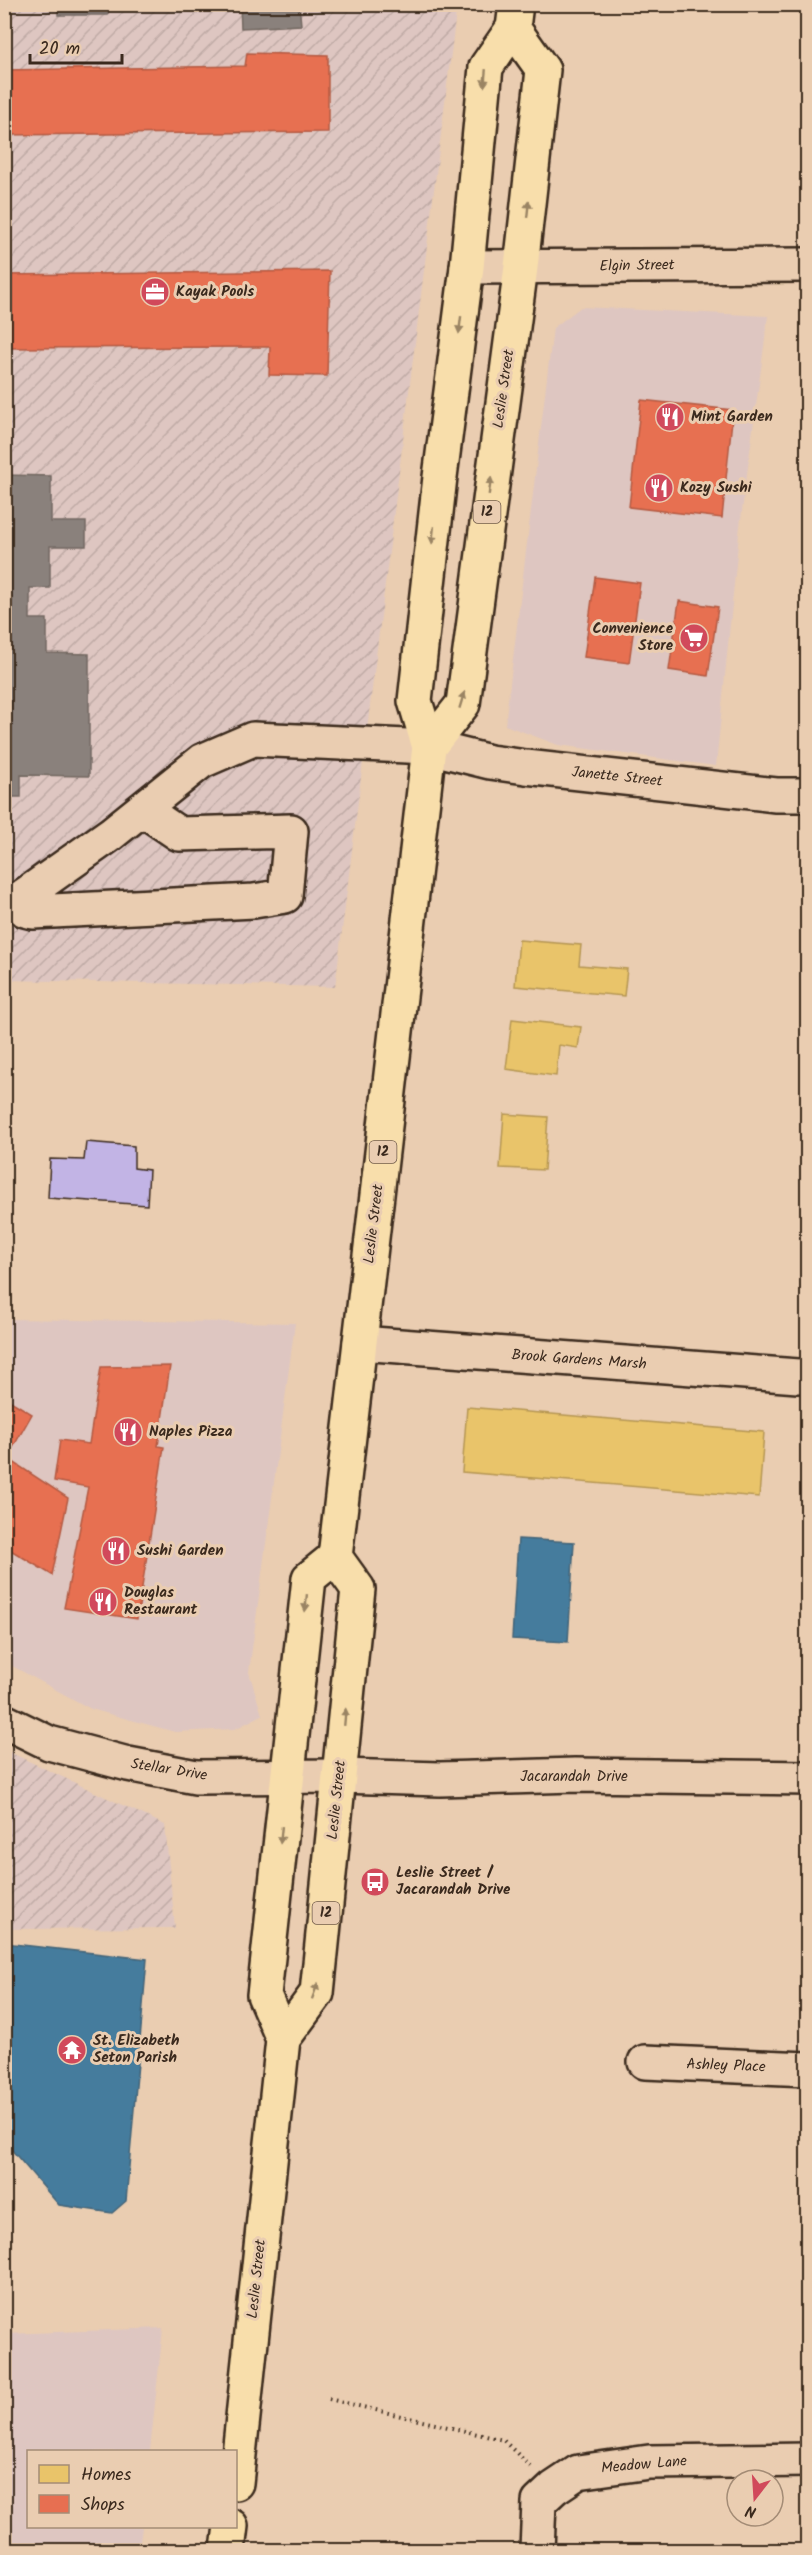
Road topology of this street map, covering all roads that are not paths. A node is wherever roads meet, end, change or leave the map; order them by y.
1 (514, 16) edge
2 (807, 265) edge
3 (467, 267) junction
4 (521, 267) junction
5 (429, 747) junction
6 (807, 795) edge
7 (142, 809) junction
8 (360, 1343) junction
9 (798, 1376) dead end
10 (335, 1557) junction
11 (4, 1721) edge
12 (340, 1776) junction
13 (287, 1777) junction
14 (807, 1778) edge
15 (283, 2039) junction
16 (645, 2062) dead end
17 (807, 2069) edge
18 (807, 2460) edge
19 (237, 2474) edge
20 (231, 2528) edge
21 (228, 2550) edge
22 (537, 2550) edge

1 -> 3 main road, Leslie Street / 12
4 -> 1 main road, Leslie Street / 12
2 - 4 street, Elgin Street
3 - 4 street, Elgin Street
3 -> 5 main road, Leslie Street / 12
5 -> 4 main road, Leslie Street / 12
5 - 6 street, Janette Street
5 - 7 street, Janette Street
5 - 8 main road, Leslie Street / 12
7 - 7 street, Janette Street
8 - 9 street, Brook Gardens Marsh
8 - 10 main road, Leslie Street / 12
12 -> 10 main road, Leslie Street / 12
10 -> 13 main road, Leslie Street
11 - 13 street, Stellar Drive
12 - 13 street, Stellar Drive
12 - 14 street, Jacarandah Drive
15 -> 12 main road, Leslie Street / 12
13 -> 15 main road, Leslie Street
15 - 19 main road, Leslie Street
16 - 17 street, Ashley Place
18 - 22 street, Meadow Lane
20 - 21 main road

